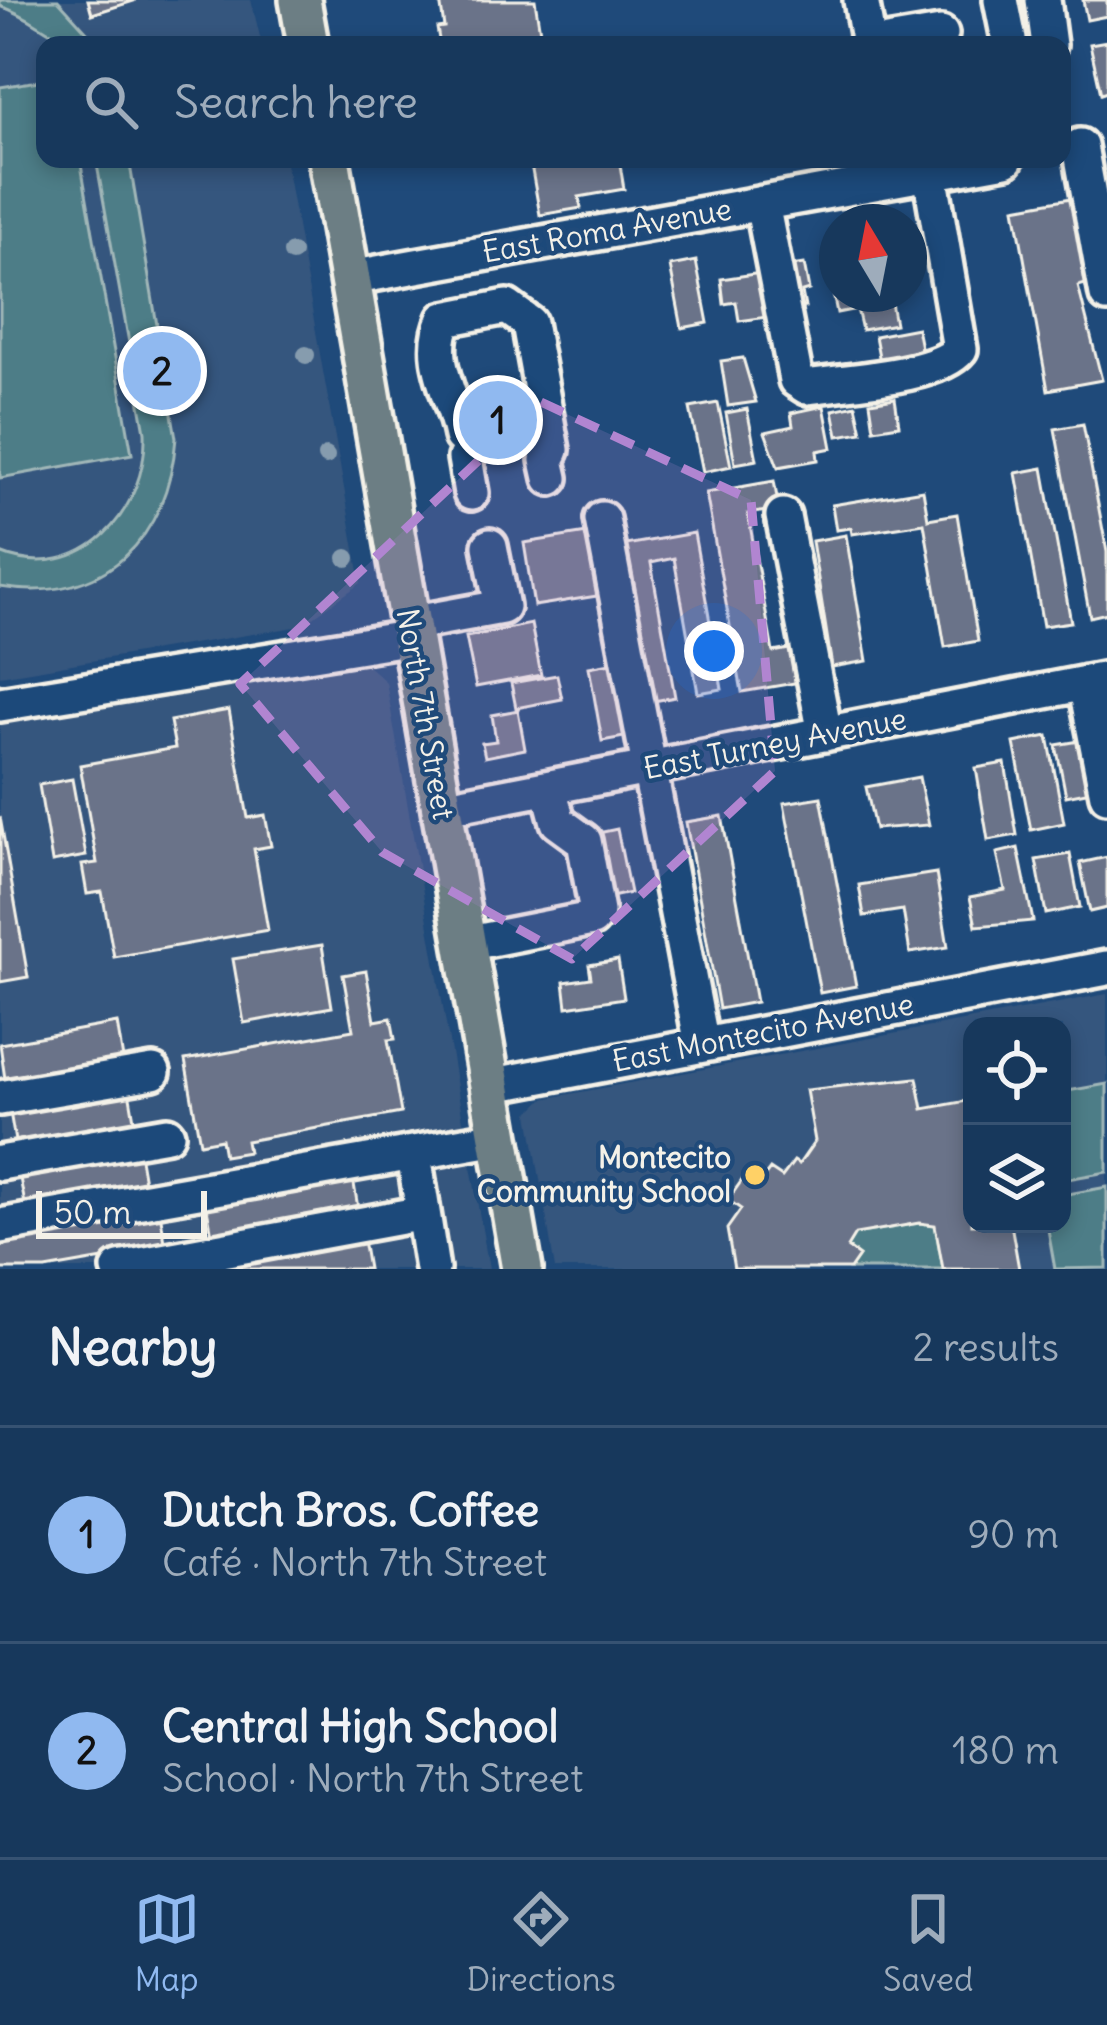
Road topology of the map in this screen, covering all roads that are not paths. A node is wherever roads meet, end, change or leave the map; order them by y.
1 (300, 0) edge
2 (861, 0) edge
3 (935, 0) edge
4 (1001, 0) edge
5 (1043, 0) edge
6 (306, 36) edge
7 (870, 36) edge
8 (941, 36) edge
9 (1008, 36) edge
10 (1048, 36) edge
11 (1075, 143) edge
12 (331, 168) edge
13 (917, 168) edge
14 (951, 168) edge
15 (883, 170) edge
16 (762, 203) junction
17 (350, 278) junction
18 (1107, 295) edge
19 (549, 469) dead end
20 (470, 493) dead end
21 (783, 516) dead end
22 (602, 519) dead end
23 (490, 546) dead end
24 (410, 630) junction
25 (1096, 681) edge
26 (0, 704) edge
27 (825, 734) junction
28 (647, 768) junction
29 (549, 788) junction
30 (1107, 795) edge
31 (442, 808) junction
32 (465, 944) junction
33 (1107, 968) edge
34 (702, 1045) junction
35 (153, 1072) dead end
36 (489, 1087) junction
37 (0, 1098) edge
38 (166, 1135) dead end
39 (498, 1138) junction
40 (415, 1155) junction
41 (0, 1163) edge
42 (423, 1214) junction
43 (0, 1226) edge
44 (119, 1269) edge
45 (432, 1269) edge
46 (522, 1269) edge

1 - 6 main road
2 - 7 street
3 - 8 street
4 - 9 street
5 - 10 street
11 - 18 street
12 - 17 main road, North 7th Street
13 - 15 street, East Roma Avenue
14 - 16 street
15 - 16 street, East Roma Avenue
16 - 17 street, East Roma Avenue
17 - 24 main road, North 7th Street
19 - 20 street
21 - 27 street
22 - 28 street
23 - 24 street
24 - 26 street
24 - 31 main road, North 7th Street
25 - 27 street, East Turney Avenue
25 - 30 street
27 - 28 street, East Turney Avenue
28 - 29 street, East Turney Avenue
28 - 34 street
29 - 31 street, East Turney Avenue
29 - 32 street
31 - 32 main road, North 7th Street
32 - 36 main road, North 7th Street
33 - 34 street, East Montecito Avenue
34 - 36 street, East Montecito Avenue
35 - 37 street
36 - 39 main road, North 7th Street
38 - 41 street
39 - 40 street
39 - 46 main road, North 7th Street
40 - 42 street
40 - 43 street
42 - 44 street
42 - 45 street

